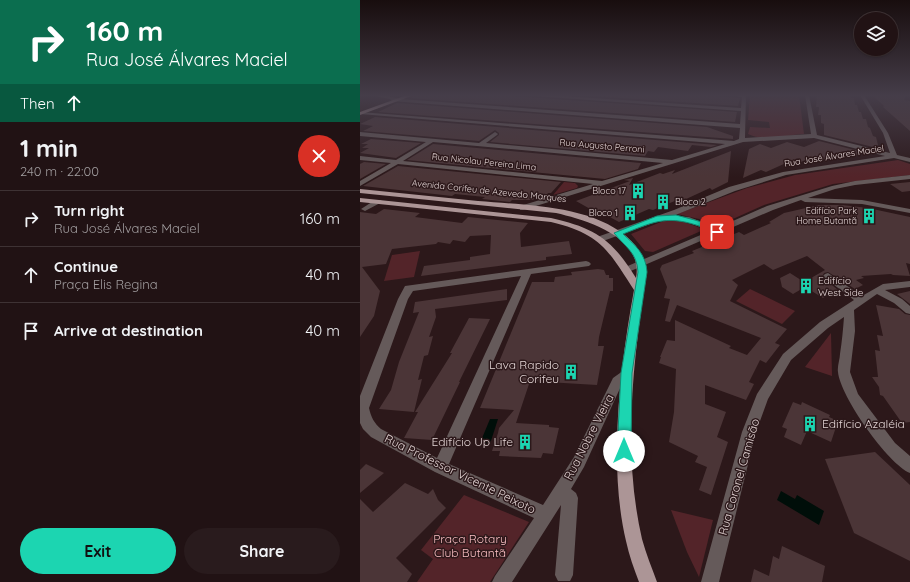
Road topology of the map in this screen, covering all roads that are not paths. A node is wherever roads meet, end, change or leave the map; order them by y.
1 (456, 122) edge
2 (512, 122) edge
3 (689, 122) edge
4 (741, 122) edge
5 (812, 122) edge
6 (878, 122) edge
7 (741, 126) junction
8 (506, 127) junction
9 (360, 134) edge
10 (495, 134) dead end
11 (814, 136) junction
12 (433, 140) junction
13 (738, 142) junction
14 (481, 144) junction
15 (894, 156) junction
16 (360, 158) edge
17 (910, 160) edge
18 (396, 162) junction
19 (675, 162) junction
20 (910, 177) edge
21 (606, 183) junction
22 (360, 184) edge
23 (360, 191) edge
24 (810, 196) junction
25 (360, 200) edge
26 (797, 200) junction
27 (378, 202) junction
28 (910, 207) edge
29 (523, 208) junction
30 (365, 210) dead end
31 (910, 211) edge
32 (659, 218) junction
33 (717, 232) junction
34 (618, 233) junction
35 (600, 239) junction
36 (586, 264) dead end
37 (642, 264) junction
38 (626, 270) junction
39 (528, 271) junction
40 (828, 276) dead end
41 (910, 284) edge
42 (639, 290) junction
43 (877, 290) junction
44 (861, 300) junction
45 (849, 308) junction
46 (910, 312) edge
47 (627, 373) junction
48 (910, 466) edge
49 (440, 467) junction
50 (561, 491) junction
51 (546, 515) junction
52 (564, 575) dead end
53 (501, 582) edge
54 (648, 582) edge
55 (710, 582) edge

1 - 8 street
2 - 8 street
3 - 7 street
4 - 7 street
5 - 11 street
6 - 15 street, Rua José Álvares Maciel
7 - 13 street
8 - 13 street
9 - 12 street, Rua Augusto Perroni
10 - 14 street
11 - 13 street
11 - 15 street
12 - 14 street, Rua Augusto Perroni
12 - 18 street
13 - 19 street
14 - 19 street, Rua Augusto Perroni
15 - 17 street
15 - 32 street, Rua José Álvares Maciel
16 - 18 street, Rua Nicolau Pereira Lima
18 - 21 street, Rua Nicolau Pereira Lima
18 - 22 street
19 - 21 street
20 - 24 street
21 - 29 street
23 - 29 main road, Avenida Corifeu de Azevedo Marques
24 - 26 street
24 - 28 street
25 - 27 main road
26 - 31 street
26 - 33 street
27 - 30 street
27 - 35 main road
29 - 34 main road, Avenida Corifeu de Azevedo Marques
32 - 33 street
32 - 34 street, Rua José Álvares Maciel
33 - 37 street
34 - 35 street, Rua José Álvares Maciel
34 - 37 main road, Avenida Corifeu de Azevedo Marques
35 - 38 main road
36 - 39 street, Rua Professor Vicente Peixoto
37 - 38 street
37 - 42 main road
38 - 42 main road
39 - 49 street
39 - 49 street, Rua Professor Vicente Peixoto
40 - 44 street
41 - 43 street, Rua Coronel Camisão
42 - 47 main road
43 - 44 street, Rua Coronel Camisão
43 - 46 street
44 - 45 street, Rua Coronel Camisão
45 - 48 street
45 - 55 street, Rua Coronel Camisão
47 - 50 street, Rua Nobre Vieira
47 - 54 main road
49 - 51 street, Rua Professor Vicente Peixoto
50 - 51 street, Rua Nobre Vieira
50 - 52 street
51 - 53 street, Rua Nobre Vieira

